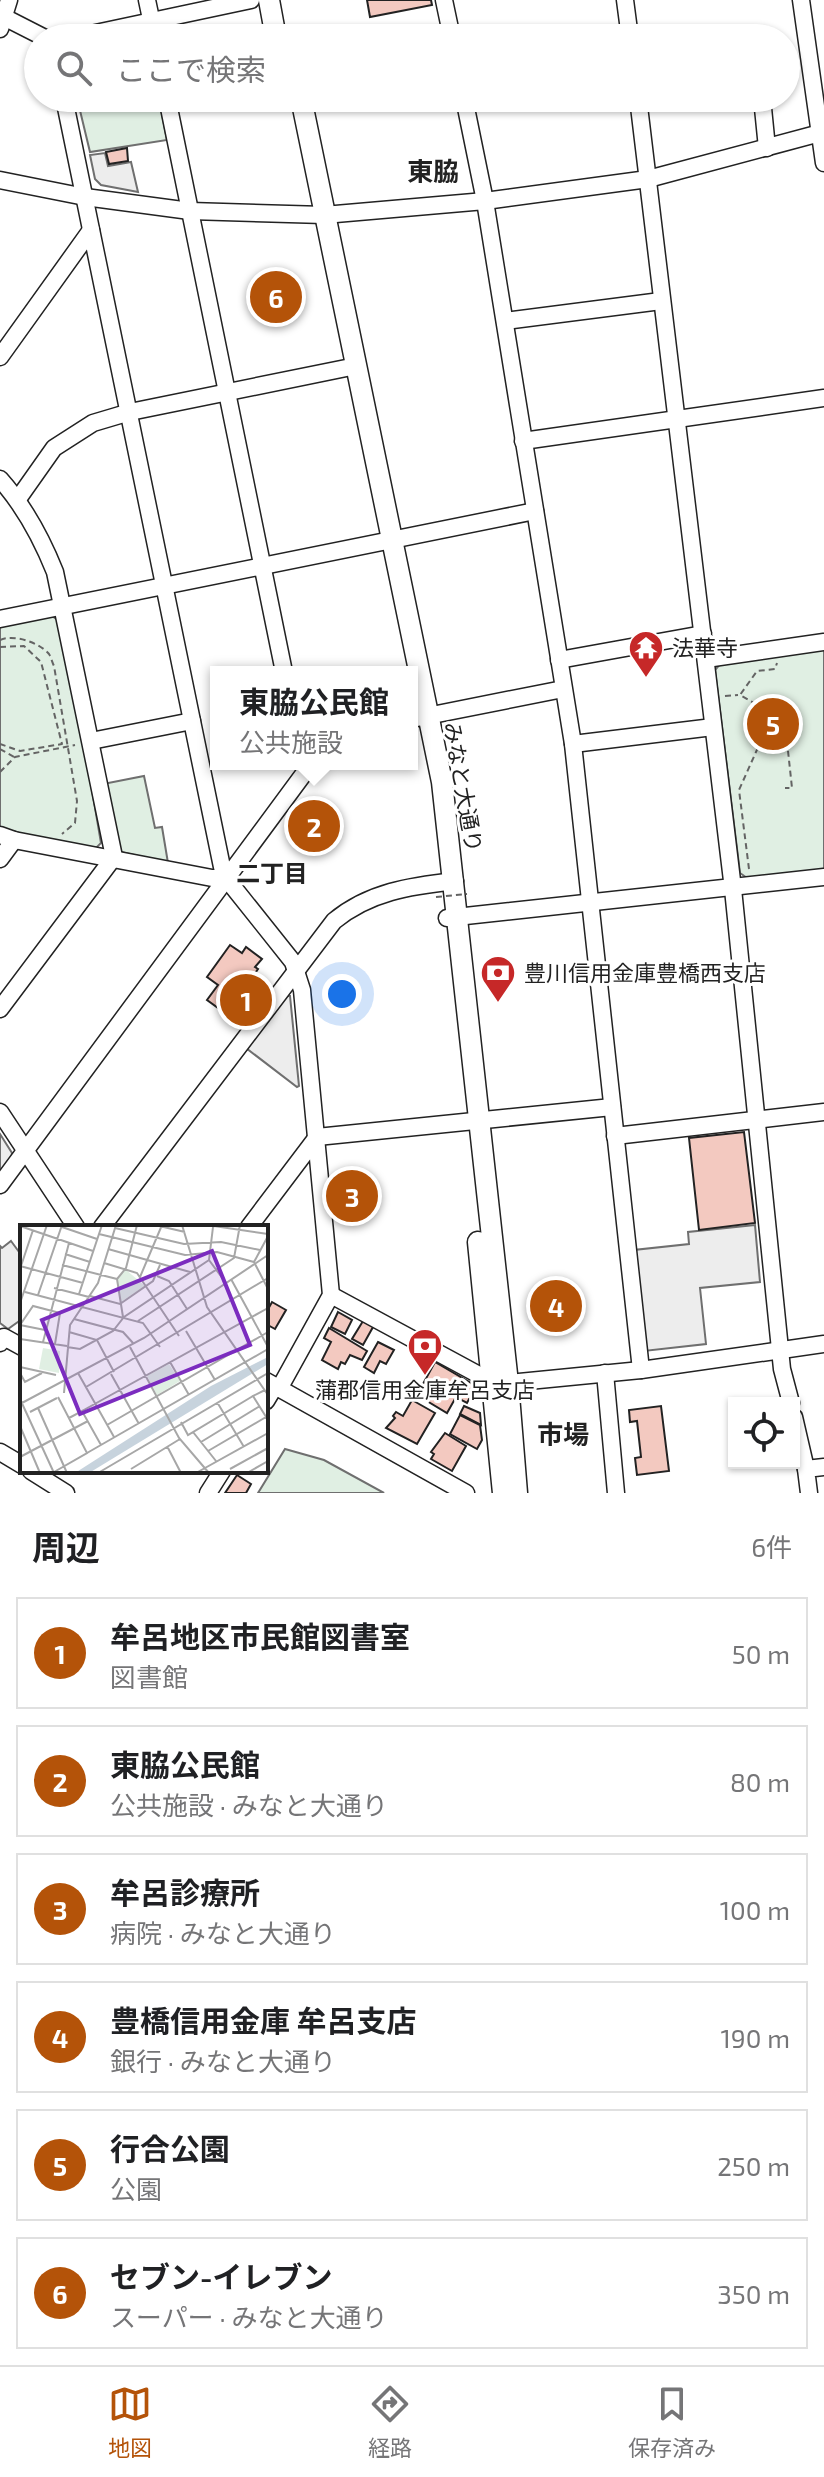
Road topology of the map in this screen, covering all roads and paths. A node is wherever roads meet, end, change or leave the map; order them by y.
1 (9, 0) edge
2 (147, 0) edge
3 (251, 0) edge
4 (269, 0) edge
5 (281, 0) edge
6 (444, 0) edge
7 (625, 0) edge
8 (801, 0) edge
9 (1, 20) edge
10 (153, 24) edge
11 (173, 24) edge
12 (273, 24) edge
13 (286, 24) edge
14 (449, 24) edge
15 (628, 24) edge
16 (24, 29) edge
17 (67, 112) edge
18 (170, 112) edge
19 (292, 112) edge
20 (303, 112) edge
21 (467, 112) edge
22 (640, 112) edge
23 (763, 112) edge
24 (822, 133) edge
25 (767, 148) junction
26 (824, 163) edge
27 (648, 179) junction
28 (0, 180) edge
29 (85, 197) junction
30 (485, 201) junction
31 (190, 211) junction
32 (318, 215) junction
33 (91, 230) junction
34 (661, 301) junction
35 (505, 321) junction
36 (0, 357) edge
37 (351, 367) junction
38 (228, 392) junction
39 (824, 398) edge
40 (130, 412) junction
41 (676, 419) junction
42 (523, 441) junction
43 (0, 479) edge
44 (18, 499) junction
45 (535, 511) junction
46 (387, 540) junction
47 (264, 566) junction
48 (166, 586) junction
49 (63, 606) junction
50 (0, 619) edge
51 (703, 634) junction
52 (0, 640) edge
53 (824, 642) edge
54 (0, 647) edge
55 (706, 659) junction
56 (559, 660) junction
57 (779, 660) dead end
58 (283, 666) edge
59 (406, 666) edge
60 (409, 666) edge
61 (563, 689) junction
62 (740, 695) junction
63 (717, 697) dead end
64 (418, 713) edge
65 (418, 718) edge
66 (192, 721) junction
67 (772, 724) junction
68 (713, 727) junction
69 (91, 741) junction
70 (0, 744) edge
71 (573, 744) junction
72 (69, 747) junction
73 (0, 749) edge
74 (15, 757) junction
75 (304, 770) edge
76 (0, 772) edge
77 (785, 788) dead end
78 (55, 834) dead end
79 (7, 837) edge
80 (114, 857) junction
81 (0, 859) edge
82 (749, 873) dead end
83 (824, 877) edge
84 (226, 878) junction
85 (450, 889) junction
86 (733, 889) junction
87 (592, 904) junction
88 (453, 917) junction
89 (296, 972) junction
90 (0, 1009) edge
91 (612, 1107) junction
92 (0, 1112) edge
93 (824, 1112) edge
94 (472, 1121) junction
95 (756, 1121) junction
96 (615, 1136) junction
97 (317, 1137) junction
98 (25, 1149) junction
99 (0, 1185) edge
100 (75, 1225) edge
101 (104, 1225) edge
102 (251, 1225) edge
103 (331, 1295) junction
104 (0, 1343) edge
105 (824, 1344) edge
106 (20, 1346) edge
107 (780, 1350) junction
108 (641, 1370) junction
109 (605, 1373) junction
110 (500, 1382) junction
111 (272, 1389) edge
112 (790, 1397) edge
113 (800, 1443) edge
114 (0, 1452) edge
115 (20, 1464) edge
116 (824, 1467) edge
117 (806, 1469) junction
118 (34, 1473) edge
119 (221, 1473) edge
120 (66, 1493) edge
121 (208, 1493) edge
122 (466, 1493) edge
123 (503, 1493) edge
124 (517, 1493) edge
125 (616, 1493) edge
126 (809, 1493) edge

1 - 9 street
2 - 10 street
3 - 11 street
4 - 12 main road
5 - 13 main road
6 - 14 street
7 - 15 street
8 - 24 street
9 - 16 street
17 - 29 street
18 - 31 street
19 - 32 main road, みなと大通り
20 - 32 main road, みなと大通り
21 - 30 street
22 - 27 street
23 - 25 street
24 - 25 street
24 - 26 street
25 - 27 street
27 - 30 street
27 - 34 street
28 - 29 street
29 - 31 street
29 - 33 street
30 - 32 street
30 - 35 street
31 - 32 street
31 - 38 street
32 - 37 main road, みなと大通り
33 - 36 street
33 - 40 street
34 - 35 street
34 - 41 street
35 - 42 street
37 - 38 street
37 - 46 main road, みなと大通り
38 - 40 street
38 - 47 street
39 - 41 street
40 - 44 street
40 - 48 street
41 - 42 street
41 - 51 street
42 - 45 street
43 - 44 street
44 - 49 street
45 - 46 street
45 - 56 street
46 - 47 street
46 - 59 main road, みなと大通り
46 - 60 main road, みなと大通り
47 - 48 street
47 - 58 street
48 - 49 street
48 - 66 street
49 - 50 street
49 - 69 street
51 - 55 street
51 - 56 street
52 - 72 path
53 - 55 street
54 - 70 path
55 - 68 street
56 - 61 street
57 - 62 path
61 - 64 street
61 - 71 street
62 - 63 path
62 - 67 path
65 - 85 main road, みなと大通り
66 - 69 street
66 - 84 street
67 - 77 path
67 - 82 path
68 - 71 street
68 - 86 street
69 - 72 path
69 - 80 street
71 - 87 street
72 - 74 path
72 - 78 path
73 - 74 path
74 - 76 path
75 - 84 street
79 - 80 street
79 - 81 street
80 - 84 street
80 - 90 street
83 - 86 street
84 - 89 street
84 - 98 street
85 - 88 main road, みなと大通り
85 - 89 street
86 - 87 street
86 - 95 street
87 - 88 street
87 - 91 street
88 - 94 main road, みなと大通り
89 - 97 street
89 - 101 street
91 - 94 street
91 - 96 street
92 - 98 street
93 - 95 street
94 - 97 street
94 - 110 main road, みなと大通り
95 - 96 street
95 - 107 street
96 - 108 street
97 - 102 street
97 - 103 street
98 - 99 street
98 - 100 street
103 - 110 street
103 - 111 street
104 - 106 street
105 - 107 street
107 - 108 street
107 - 112 street
108 - 109 street
109 - 110 street
109 - 125 street
110 - 123 main road, みなと大通り
110 - 124 main road, みなと大通り
111 - 122 street
113 - 117 street
114 - 115 street
116 - 117 street
117 - 126 street
118 - 120 street
119 - 121 street

